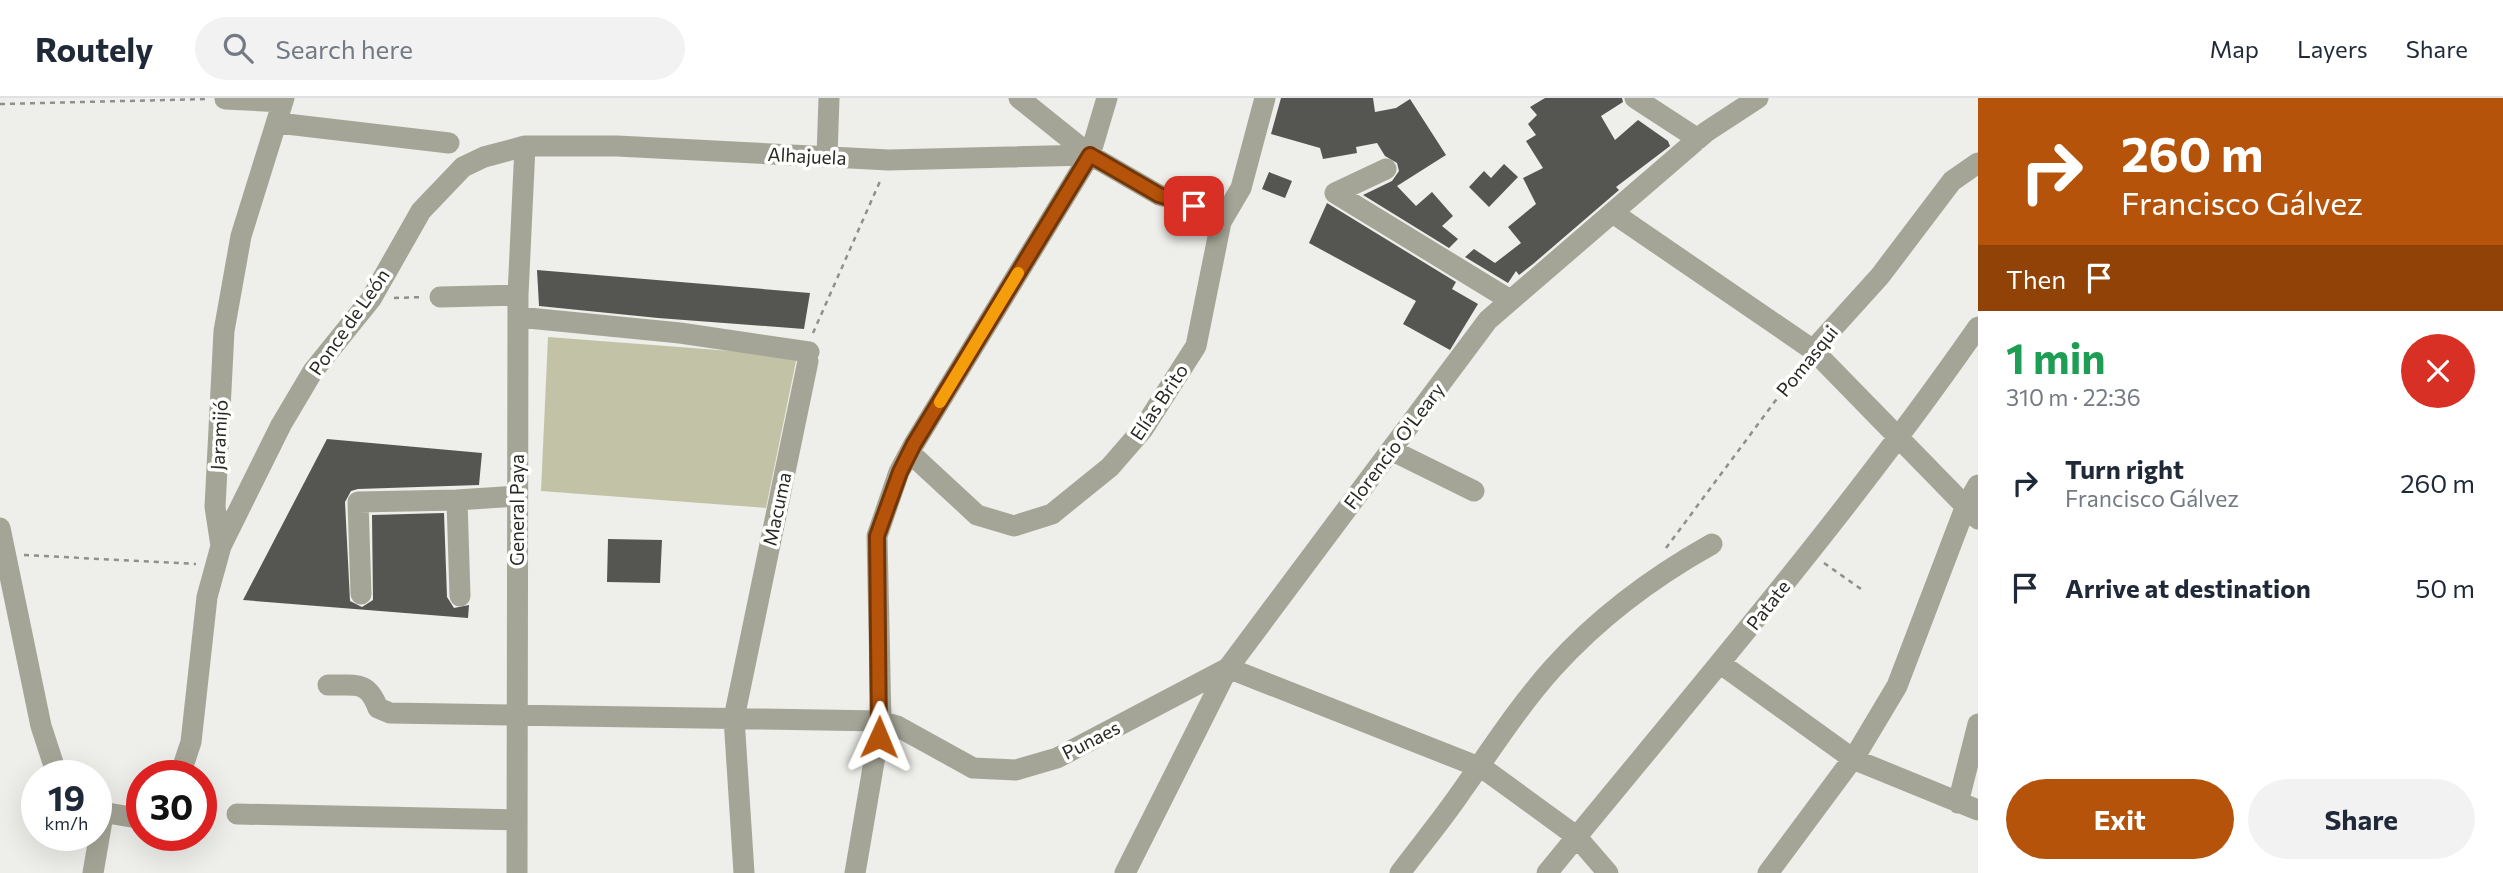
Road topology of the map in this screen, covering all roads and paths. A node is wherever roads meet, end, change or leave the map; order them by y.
1 (829, 98) edge
2 (1019, 98) edge
3 (1107, 98) edge
4 (1265, 98) edge
5 (1635, 98) edge
6 (1758, 98) edge
7 (225, 99) edge
8 (0, 104) edge
9 (282, 107) edge
10 (1698, 139) junction
11 (449, 143) dead end
12 (525, 146) junction
13 (1090, 155) junction
14 (827, 157) junction
15 (889, 160) junction
16 (1978, 163) edge
17 (1386, 169) dead end
18 (1226, 212) junction
19 (1613, 213) junction
20 (518, 295) junction
21 (440, 297) joint
22 (371, 299) junction
23 (1510, 300) junction
24 (518, 317) junction
25 (1978, 327) edge
26 (1813, 350) junction
27 (809, 357) junction
28 (1901, 438) junction
29 (1391, 450) junction
30 (909, 453) junction
31 (1978, 485) edge
32 (1474, 491) dead end
33 (517, 496) junction
34 (457, 500) junction
35 (1971, 514) edge
36 (0, 528) edge
37 (1712, 544) dead end
38 (4, 555) junction
39 (218, 556) junction
40 (1815, 557) dead end
41 (1658, 574) junction
42 (1861, 589) dead end
43 (361, 594) dead end
44 (460, 596) dead end
45 (1721, 664) junction
46 (1228, 668) junction
47 (328, 685) dead end
48 (516, 715) junction
49 (734, 718) junction
50 (881, 722) junction
51 (1978, 724) edge
52 (1853, 759) junction
53 (52, 760) edge
54 (185, 760) edge
55 (1477, 766) junction
56 (1968, 806) edge
57 (237, 814) dead end
58 (516, 820) junction
59 (1576, 836) junction
60 (96, 851) edge
61 (93, 873) edge
62 (517, 873) edge
63 (744, 873) edge
64 (855, 873) edge
65 (1125, 873) edge
66 (1400, 873) edge
67 (1547, 873) edge
68 (1608, 873) edge
69 (1768, 873) edge

1 - 14 street
2 - 13 street
3 - 13 street
4 - 18 street, Elías Brito
5 - 10 street
6 - 10 street, Florencio O'Leary
7 - 8 path
7 - 9 street
9 - 11 street
9 - 39 street, Jaramijó
10 - 19 street, Florencio O'Leary
12 - 14 street, Alhajuela
12 - 20 street, General Paya
12 - 22 street, Ponce de León
13 - 15 street, Alhajuela
13 - 18 street
13 - 30 street
14 - 15 street, Alhajuela
15 - 27 path
16 - 26 street, Pomasqui
17 - 23 street
18 - 30 street, Elías Brito
19 - 23 street, Florencio O'Leary
19 - 26 street
20 - 21 street
20 - 24 street, General Paya
21 - 22 path
22 - 39 street, Ponce de León
23 - 29 street, Florencio O'Leary
24 - 27 street
24 - 33 street, General Paya
25 - 28 street, Patate
26 - 28 street
26 - 41 path, Pomasqui
27 - 49 street, Macuma
28 - 35 street
28 - 45 street, Patate
29 - 32 street
29 - 46 street, Florencio O'Leary
30 - 50 street
31 - 35 street
33 - 34 street
33 - 48 street, General Paya
34 - 43 street
34 - 44 street
35 - 52 street
36 - 38 street
37 - 41 street
38 - 39 path
38 - 53 street
39 - 54 street, Jaramijó
40 - 42 path
41 - 55 street
45 - 52 street
45 - 59 street, Patate
46 - 50 street, Punaes
46 - 55 street
46 - 65 street, Florencio O'Leary
47 - 48 street, Punaes
48 - 49 street, Punaes
48 - 58 street, General Paya
49 - 50 street, Punaes
49 - 63 street, Macuma
50 - 64 street
51 - 56 street
52 - 56 street
52 - 69 street
55 - 59 street
55 - 66 street
57 - 58 street
58 - 62 street, General Paya
59 - 67 street, Patate
59 - 68 street
60 - 61 street

